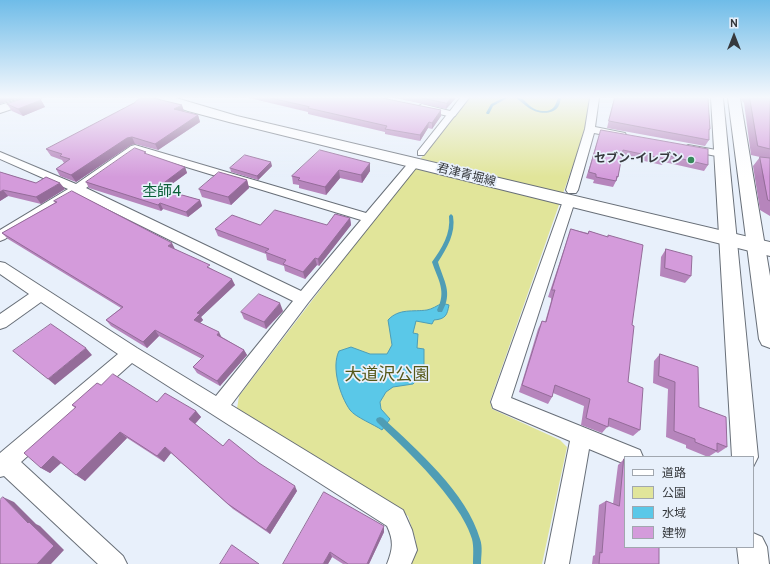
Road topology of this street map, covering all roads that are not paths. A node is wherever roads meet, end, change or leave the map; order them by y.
1 (259, 124) edge
2 (291, 124) edge
3 (444, 124) edge
4 (591, 124) edge
5 (719, 124) edge
6 (741, 124) edge
7 (590, 130) junction
8 (629, 137) edge
9 (675, 145) edge
10 (722, 154) junction
11 (0, 155) edge
12 (418, 158) junction
13 (750, 160) junction
14 (77, 189) junction
15 (570, 196) junction
16 (370, 218) junction
17 (728, 232) junction
18 (0, 236) edge
19 (763, 241) edge
20 (0, 267) edge
21 (41, 294) junction
22 (303, 299) junction
23 (0, 322) edge
24 (770, 339) edge
25 (131, 353) junction
26 (218, 408) junction
27 (581, 436) junction
28 (630, 456) edge
29 (745, 456) edge
30 (3, 464) edge
31 (752, 548) edge
32 (115, 564) edge
33 (399, 564) edge
34 (557, 564) edge
35 (754, 564) edge

1 - 12 main road, 君津青堀線
2 - 12 main road, 君津青堀線
3 - 12 street
4 - 7 street
5 - 10 street
6 - 13 street
7 - 8 street
7 - 15 street
9 - 10 street
10 - 13 street
10 - 17 street
11 - 14 street
12 - 15 main road, 君津青堀線
12 - 16 street
13 - 19 street
14 - 16 street
14 - 18 street
14 - 22 street
15 - 17 main road, 君津青堀線
15 - 27 street
16 - 22 street
17 - 19 main road, 君津青堀線
17 - 29 street
19 - 24 street
20 - 21 street
21 - 23 street
21 - 25 street
22 - 26 street
25 - 26 street
25 - 30 street
26 - 33 street
27 - 28 street
27 - 34 street
30 - 32 street
31 - 35 street

